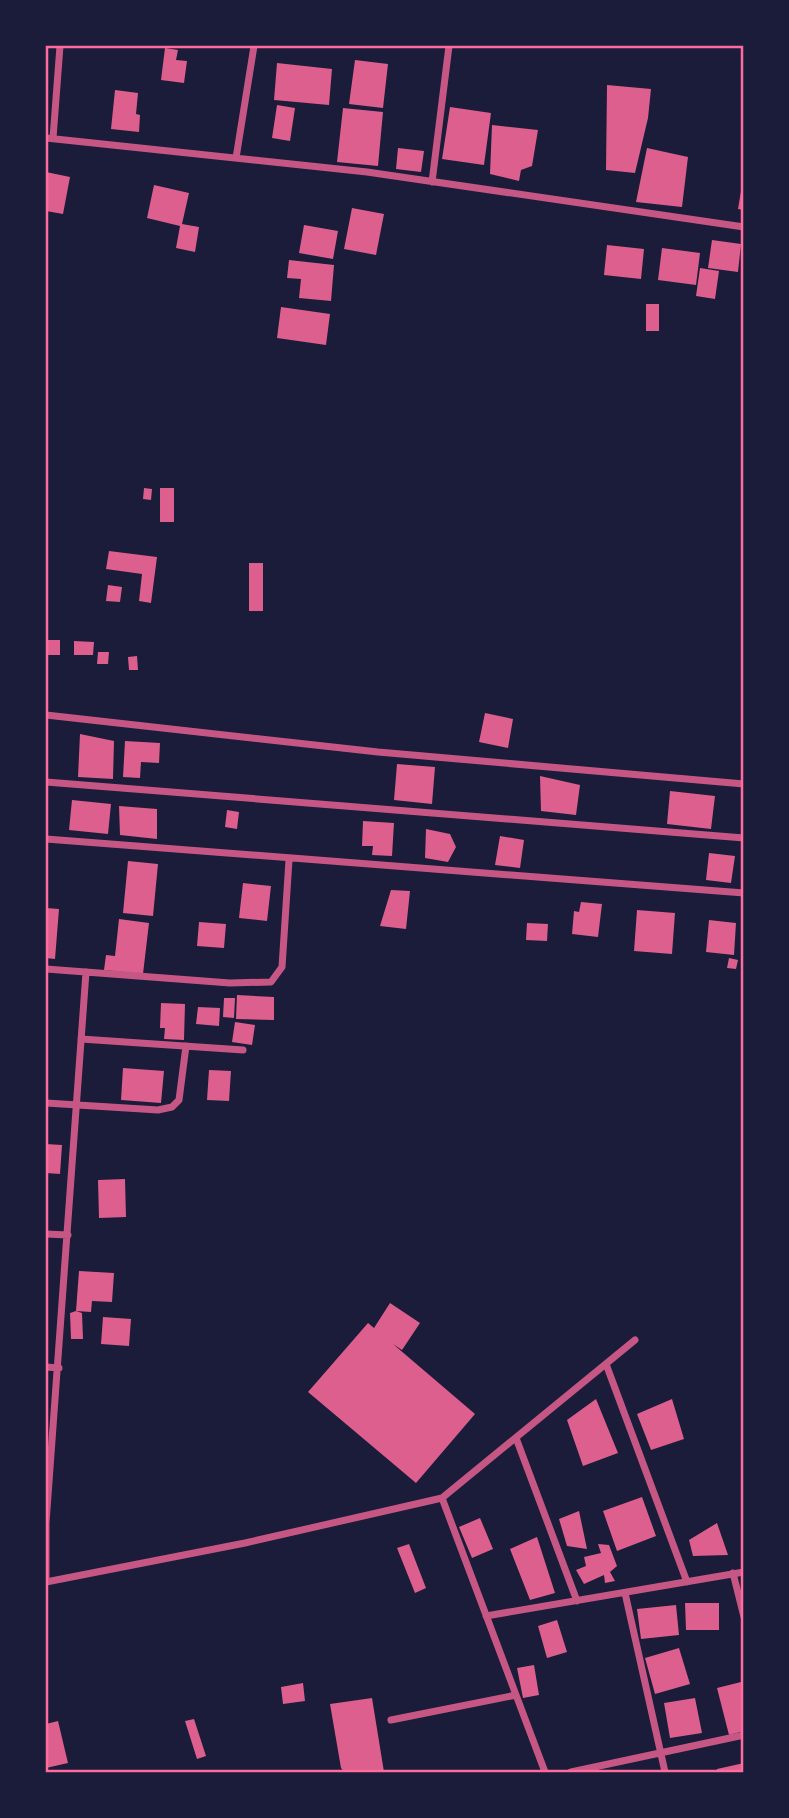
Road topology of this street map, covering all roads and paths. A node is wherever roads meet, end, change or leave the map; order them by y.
1 (60, 46) edge
2 (254, 46) edge
3 (449, 46) edge
4 (49, 138) edge
5 (236, 158) junction
6 (432, 181) junction
7 (744, 227) edge
8 (46, 715) edge
9 (46, 782) edge
10 (744, 784) edge
11 (744, 838) edge
12 (46, 839) edge
13 (289, 860) junction
14 (744, 892) edge
15 (46, 969) edge
16 (86, 972) junction
17 (81, 1039) junction
18 (186, 1046) junction
19 (243, 1050) dead end
20 (46, 1104) edge
21 (76, 1107) junction
22 (46, 1234) edge
23 (68, 1235) junction
24 (635, 1340) dead end
25 (606, 1364) junction
26 (46, 1367) edge
27 (59, 1367) junction
28 (516, 1438) junction
29 (47, 1497) edge
30 (442, 1498) junction
31 (744, 1572) edge
32 (733, 1573) junction
33 (46, 1582) edge
34 (687, 1582) junction
35 (625, 1592) junction
36 (577, 1601) junction
37 (486, 1616) junction
38 (744, 1617) edge
39 (516, 1695) junction
40 (391, 1720) dead end
41 (744, 1735) edge
42 (660, 1753) junction
43 (545, 1773) edge
44 (571, 1773) edge
45 (665, 1773) edge

1 - 4 street
2 - 5 street
3 - 6 street
4 - 5 street
5 - 6 street
6 - 7 street
8 - 10 street
9 - 11 street
12 - 13 street
13 - 14 street
13 - 16 street
15 - 16 street
16 - 17 street
17 - 18 street
17 - 21 street
18 - 19 street
18 - 21 street
20 - 21 street
21 - 23 street
22 - 23 street
23 - 27 street
24 - 25 street
25 - 28 street
25 - 34 street
26 - 27 street
27 - 29 street
28 - 30 street
28 - 36 street
29 - 33 street
30 - 33 street
30 - 37 street
31 - 32 street
32 - 34 street
32 - 38 street
34 - 35 street
35 - 36 street
35 - 42 street
36 - 37 street
37 - 39 street
39 - 40 street
39 - 43 street
41 - 42 street
42 - 44 street
42 - 45 street

